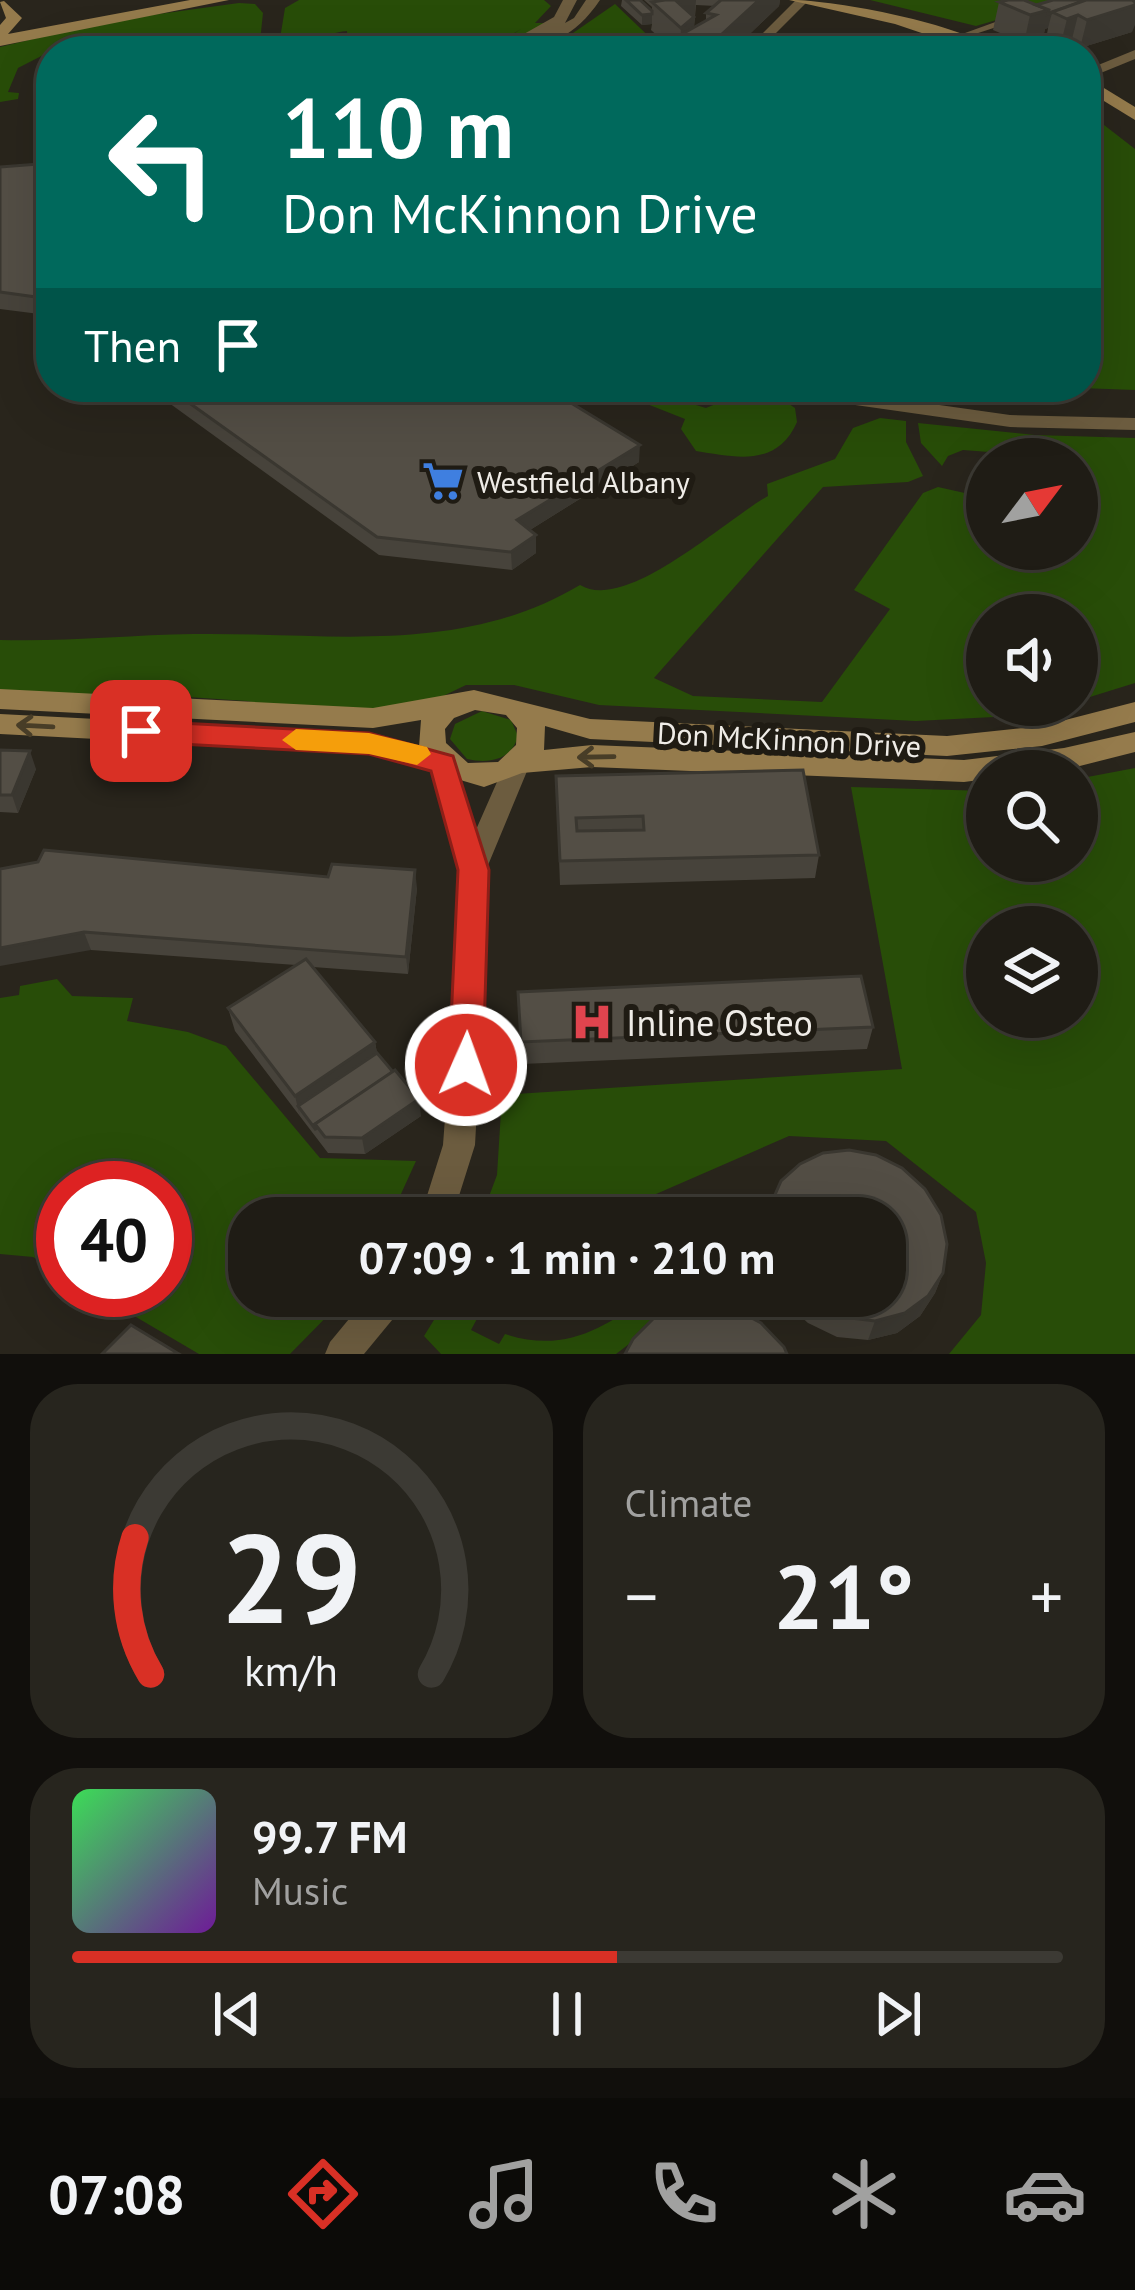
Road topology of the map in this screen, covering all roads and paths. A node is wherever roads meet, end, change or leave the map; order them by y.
1 (161, 0) edge
2 (221, 0) edge
3 (570, 0) edge
4 (593, 0) edge
5 (800, 0) edge
6 (842, 0) edge
7 (4, 7) dead end
8 (1021, 16) edge
9 (969, 33) junction
10 (1, 35) edge
11 (530, 36) edge
12 (552, 36) edge
13 (765, 36) edge
14 (955, 36) edge
15 (975, 36) edge
16 (1135, 42) edge
17 (1101, 52) edge
18 (1135, 54) edge
19 (1101, 71) edge
20 (1101, 89) edge
21 (1101, 108) edge
22 (1135, 115) edge
23 (1135, 130) edge
24 (889, 402) edge
25 (978, 402) edge
26 (1135, 408) edge
27 (1135, 424) edge
28 (0, 699) edge
29 (454, 705) junction
30 (514, 706) junction
31 (1135, 712) edge
32 (0, 724) edge
33 (1135, 742) edge
34 (443, 764) junction
35 (518, 764) junction
36 (473, 870) junction
37 (443, 1197) edge
38 (373, 1317) edge
39 (342, 1354) edge

1 - 10 main road
2 - 10 main road
3 - 11 street
4 - 12 street
5 - 13 street
5 - 14 main road
6 - 9 main road
7 - 10 main road
8 - 9 street
9 - 15 main road
16 - 17 street
18 - 19 street
20 - 22 main road
21 - 23 main road
24 - 27 street
25 - 26 street
28 - 29 main road
29 - 30 main road
29 - 34 main road
30 - 31 main road, Don McKinnon Drive
30 - 35 main road
34 -> 32 main road
33 -> 35 main road, Don McKinnon Drive
34 - 35 main road
34 - 36 street
35 - 36 street
36 - 37 street
38 - 39 street

